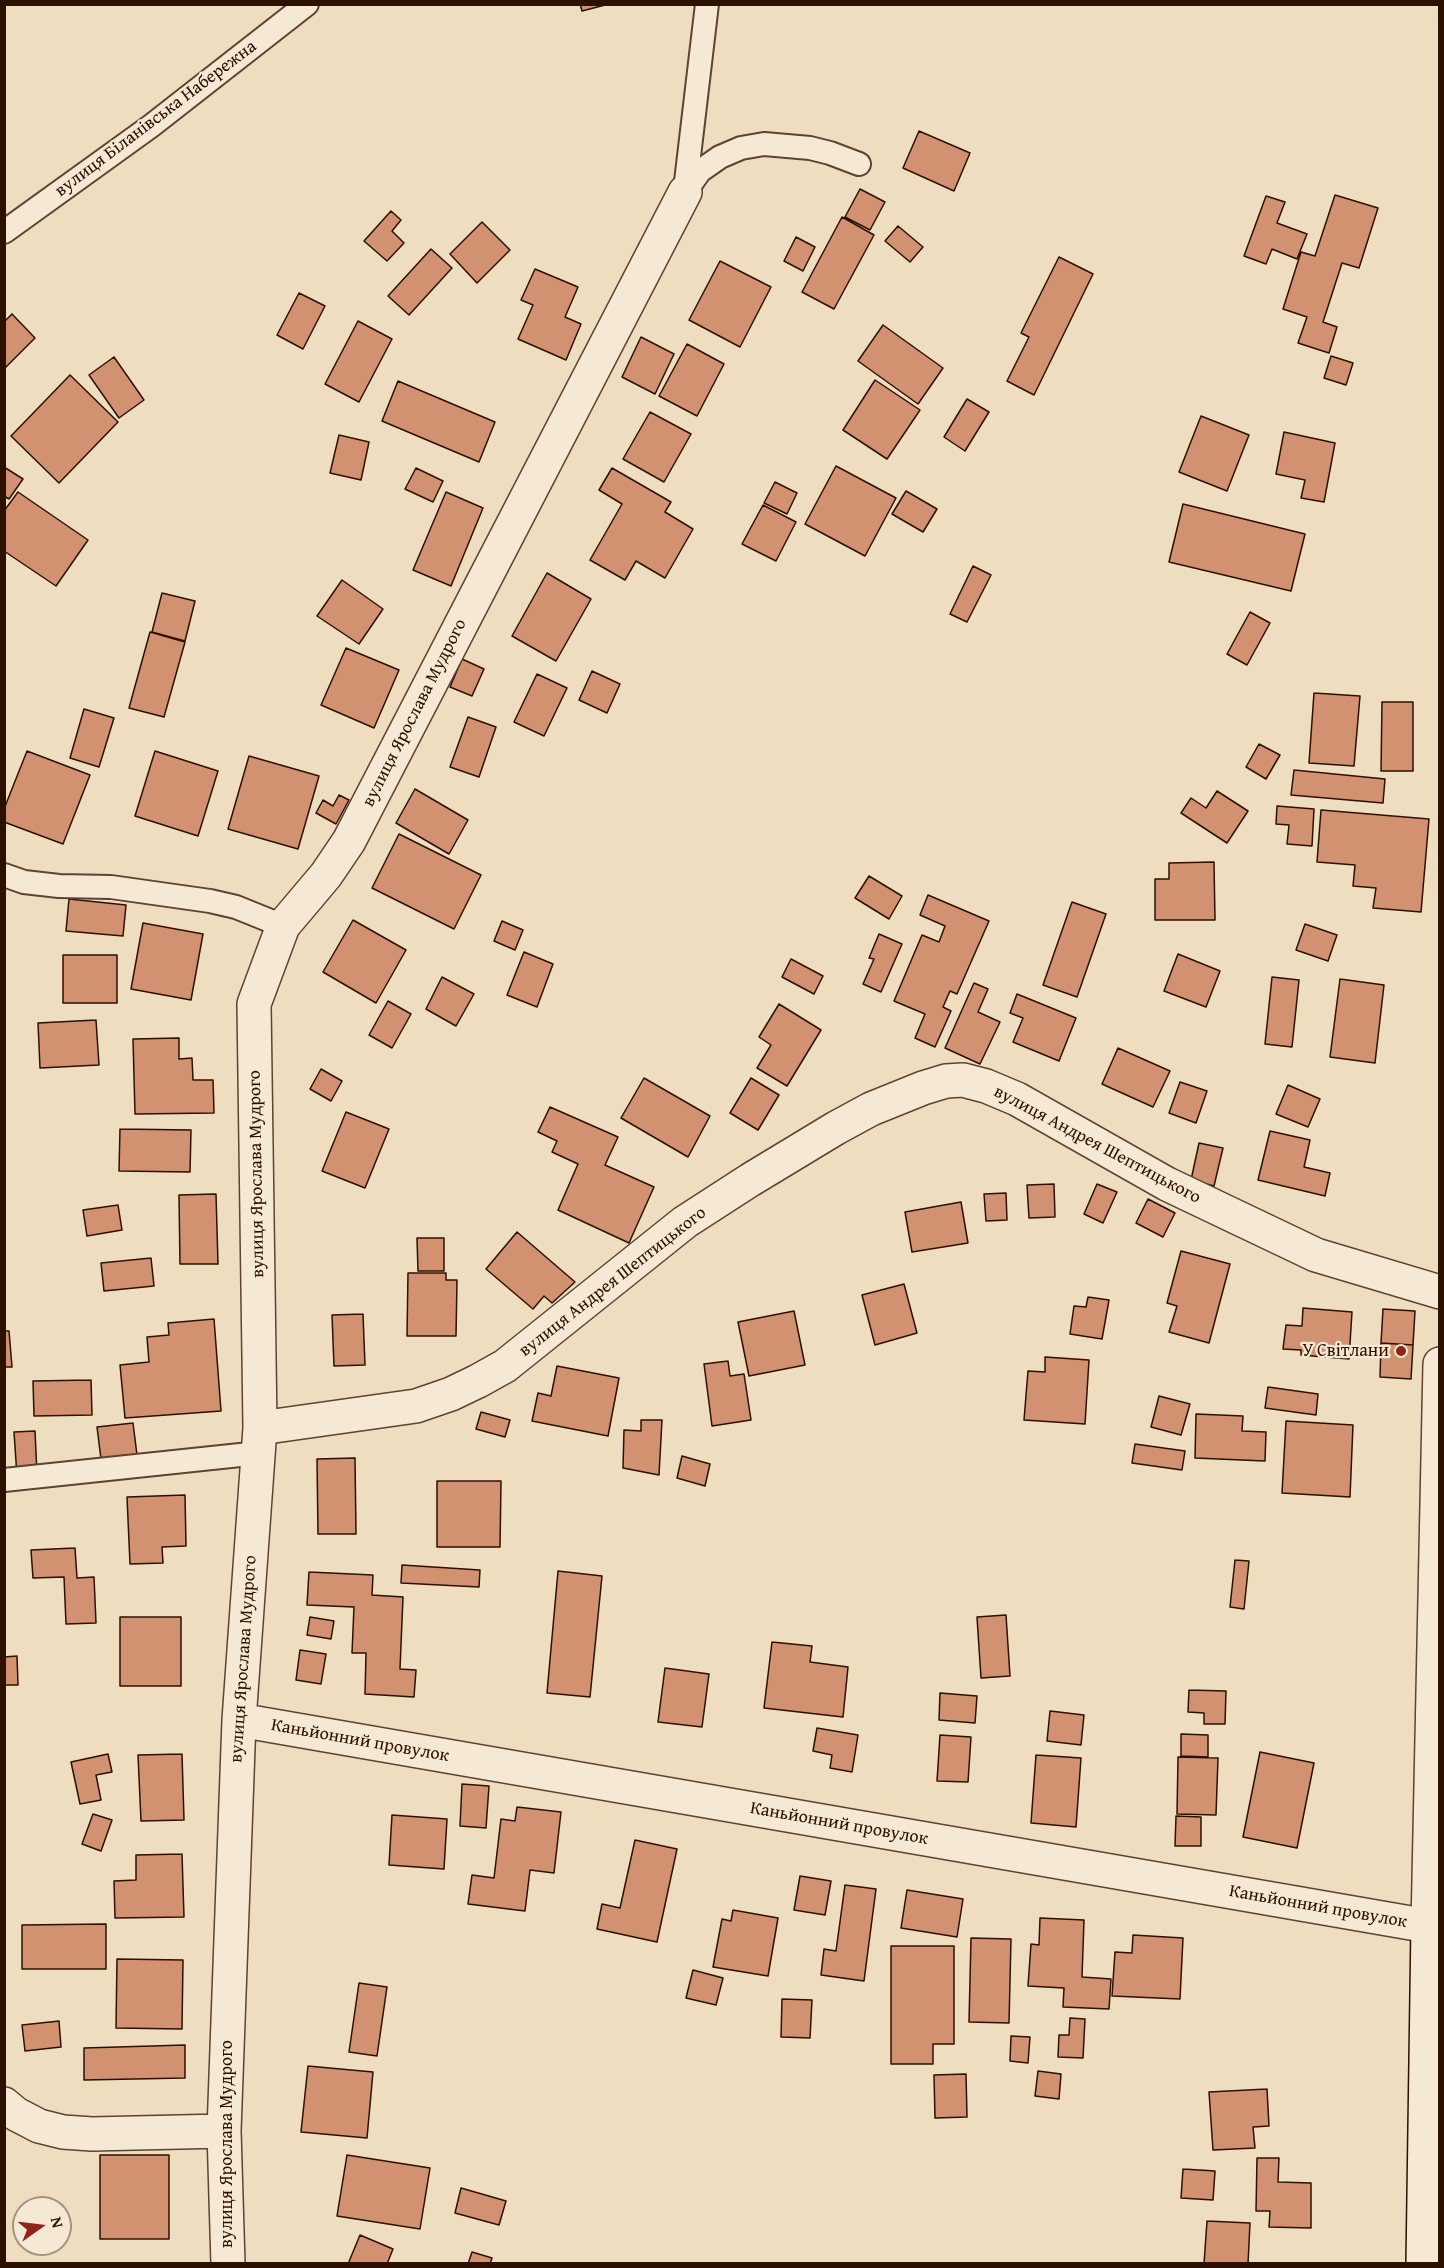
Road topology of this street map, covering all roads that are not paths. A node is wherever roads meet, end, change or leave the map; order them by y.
1 (307, 4) edge
2 (707, 4) edge
3 (859, 164) dead end
4 (685, 192) junction
5 (4, 232) edge
6 (4, 876) edge
7 (283, 926) junction
8 (1440, 1292) edge
9 (1440, 1364) edge
10 (260, 1441) junction
11 (4, 1480) edge
12 (239, 1720) junction
13 (1434, 1926) edge
14 (4, 2104) edge
15 (224, 2131) junction
16 (228, 2264) edge
17 (1423, 2264) edge

1 - 5 lane, вулиця Біланівська Набережна
2 - 4 lane
3 - 4 lane
4 - 7 street, вулиця Ярослава Мудрого
6 - 7 lane
7 - 10 street, вулиця Ярослава Мудрого
8 - 10 street, вулиця Андрея Шептицького
9 - 13 street
10 - 11 lane
10 - 12 street, вулиця Ярослава Мудрого
12 - 13 street, Каньйонний провулок
12 - 15 street, вулиця Ярослава Мудрого
13 - 17 street
14 - 15 street
15 - 16 street, вулиця Ярослава Мудрого

